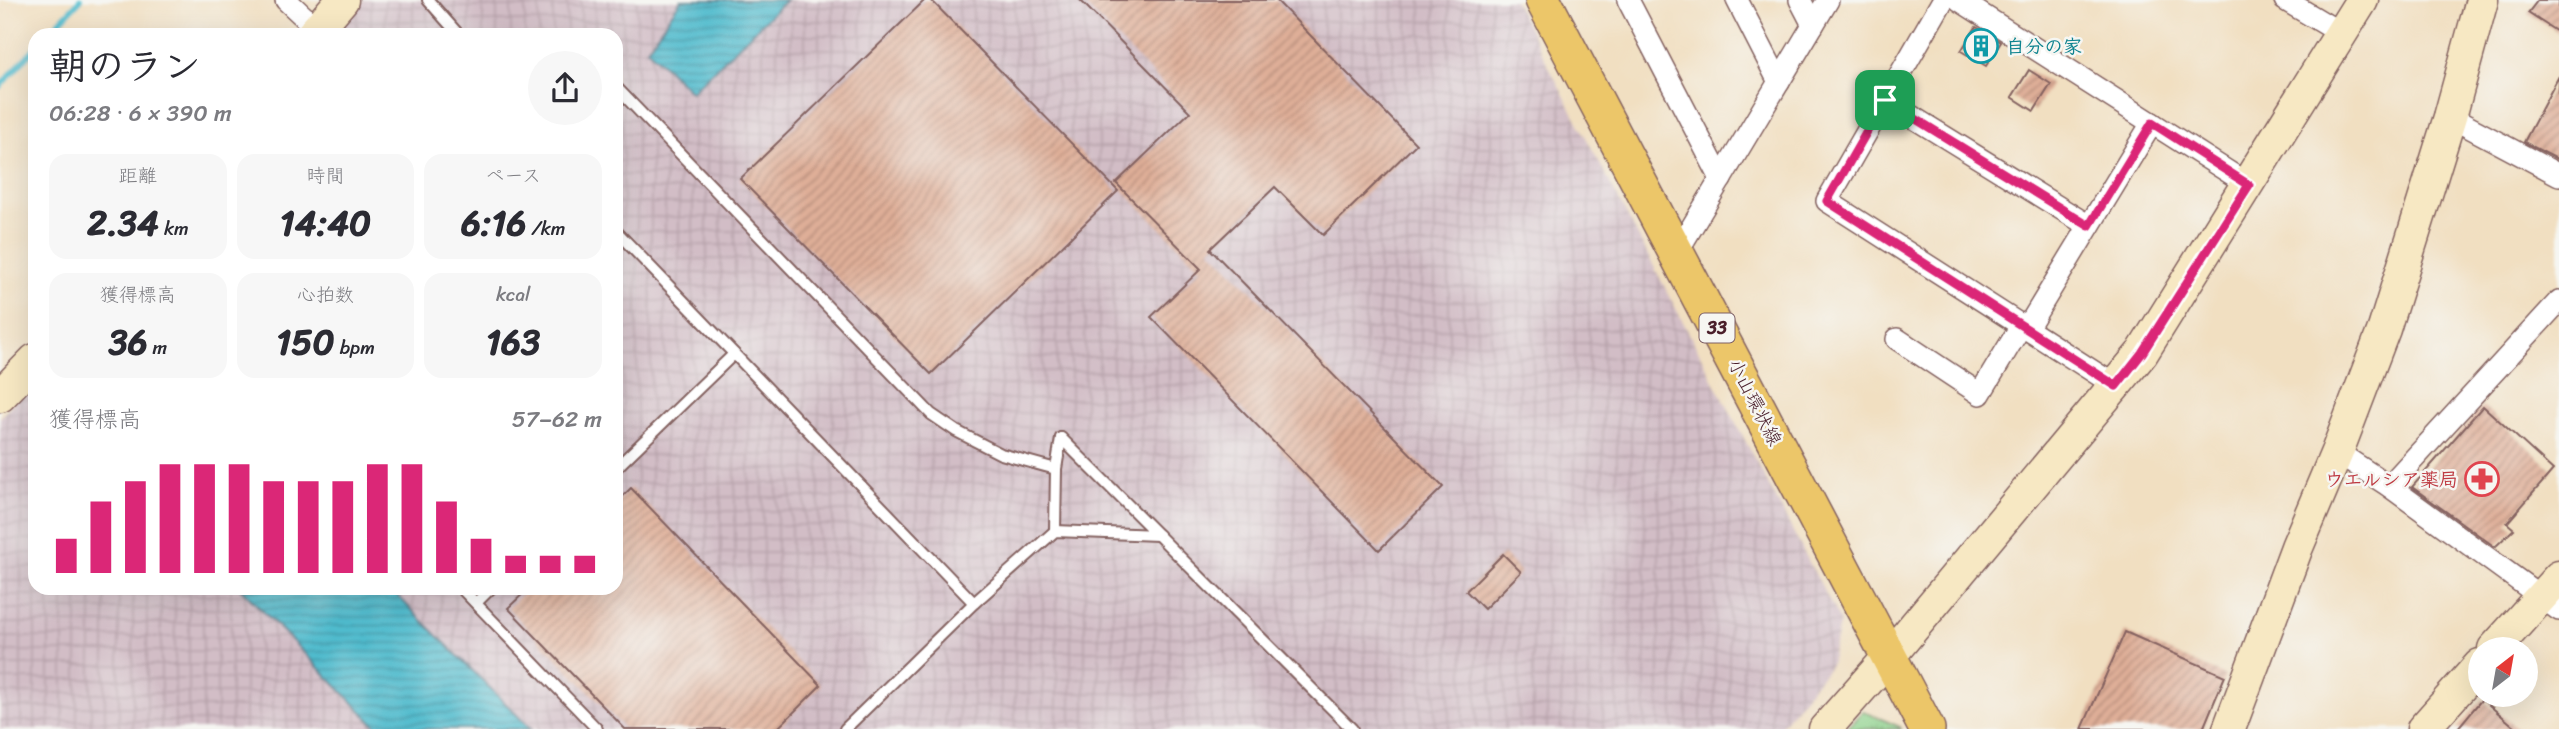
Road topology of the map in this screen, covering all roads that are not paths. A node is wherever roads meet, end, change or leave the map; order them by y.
1 (286, 0) edge
2 (342, 0) edge
3 (428, 0) edge
4 (1544, 0) edge
5 (1628, 0) edge
6 (1737, 0) edge
7 (1800, 0) edge
8 (1828, 0) edge
9 (1943, 0) edge
10 (1959, 0) edge
11 (2285, 0) edge
12 (2362, 0) edge
13 (2482, 0) edge
14 (1813, 25) junction
15 (311, 28) edge
16 (318, 28) edge
17 (453, 28) edge
18 (2342, 34) junction
19 (1779, 82) junction
20 (623, 94) edge
21 (1885, 100) junction
22 (2450, 117) junction
23 (2152, 123) junction
24 (2559, 175) edge
25 (1721, 179) junction
26 (2249, 185) junction
27 (2089, 226) junction
28 (623, 238) edge
29 (1678, 252) junction
30 (2559, 302) edge
31 (2021, 326) junction
32 (1897, 339) dead end
33 (734, 354) junction
34 (28, 367) edge
35 (2116, 386) junction
36 (0, 396) edge
37 (2337, 452) junction
38 (623, 461) edge
39 (1056, 470) junction
40 (2389, 486) junction
41 (1055, 531) junction
42 (1158, 535) junction
43 (468, 595) edge
44 (484, 595) edge
45 (2553, 595) edge
46 (476, 603) junction
47 (974, 603) junction
48 (2507, 637) edge
49 (1888, 657) junction
50 (2468, 678) edge
51 (597, 729) edge
52 (845, 729) edge
53 (1352, 729) edge
54 (1825, 729) edge
55 (1927, 729) edge
56 (2229, 729) edge
57 (2423, 729) edge

1 - 15 street
2 - 16 street
3 - 17 lane
4 - 29 main road, 小山環状線 / 33
5 - 25 street
6 - 19 street
7 - 14 street
8 - 14 street
9 - 21 street
10 - 23 street
11 - 18 street
12 - 18 street
13 - 22 street
14 - 19 street
18 - 26 street
19 - 25 street
20 - 39 lane
21 - 27 street
21 - 31 street
22 - 24 street
22 - 37 street
23 - 26 street
23 - 27 street
25 - 29 street
26 - 35 street
27 - 31 street
28 - 33 lane
29 - 49 main road, 小山環状線 / 33
30 - 40 street
31 - 32 street
31 - 35 street
33 - 38 lane
33 - 47 lane
34 - 36 street
35 - 49 street
37 - 40 street
37 - 56 street
39 - 41 lane
39 - 42 lane
40 - 45 street
41 - 42 lane
41 - 47 lane
42 - 53 lane
43 - 46 lane
44 - 46 lane
45 - 48 street
46 - 51 lane
47 - 52 lane
49 - 54 street
49 - 55 main road, 小山環状線 / 33
50 - 57 street

